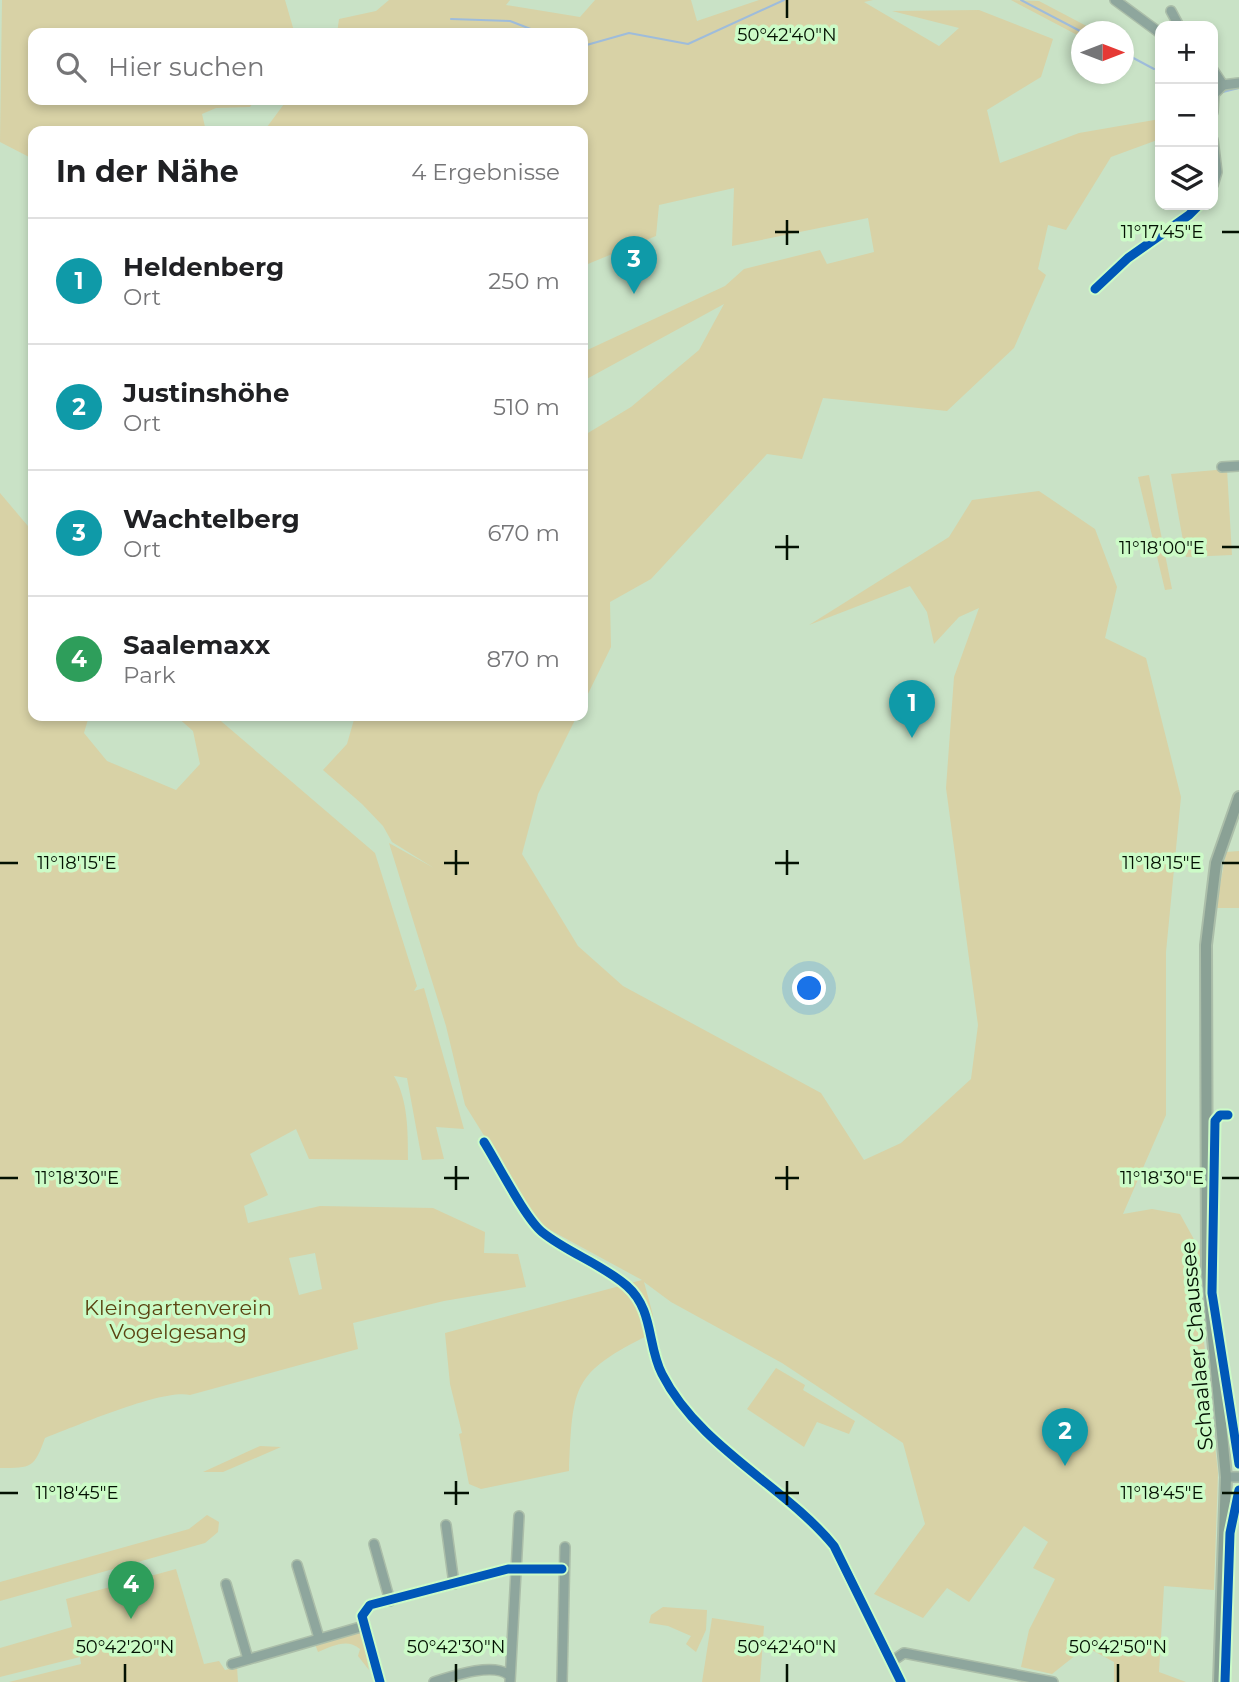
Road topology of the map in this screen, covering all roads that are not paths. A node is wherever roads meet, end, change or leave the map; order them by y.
1 (1115, 0) edge
2 (1171, 11) dead end
3 (1176, 21) edge
4 (1155, 29) edge
5 (1218, 78) edge
6 (1218, 80) edge
7 (1239, 83) edge
8 (1223, 85) junction
9 (1218, 90) edge
10 (1194, 210) edge
11 (1095, 289) dead end
12 (1239, 466) edge
13 (1222, 467) dead end
14 (1238, 799) edge
15 (484, 1142) dead end
16 (1226, 1477) junction
17 (1239, 1478) edge
18 (519, 1516) dead end
19 (445, 1527) dead end
20 (374, 1546) dead end
21 (565, 1547) dead end
22 (516, 1568) junction
23 (562, 1569) junction
24 (296, 1570) dead end
25 (454, 1584) junction
26 (226, 1589) dead end
27 (390, 1601) junction
28 (364, 1626) junction
29 (318, 1638) junction
30 (248, 1659) junction
31 (891, 1662) junction
32 (232, 1664) dead end
33 (509, 1678) edge
34 (380, 1682) edge
35 (434, 1682) edge
36 (562, 1682) edge
37 (901, 1682) edge
38 (1053, 1682) edge
39 (1219, 1682) edge

1 - 4 street
2 - 3 street
5 - 8 street
6 - 8 street
7 - 8 street
8 - 9 street
10 - 11 street
12 - 13 street
14 - 16 main road, Schaalaer Chaussee
15 - 31 street
16 - 17 street
16 - 39 main road, Schaalaer Chaussee
18 - 22 street
19 - 25 street
20 - 27 street
21 - 23 street
22 - 23 street
22 - 25 street
22 - 33 street
23 - 36 street
24 - 29 street
25 - 27 street
26 - 30 street
27 - 28 street
28 - 29 street
28 - 34 street
29 - 30 street
30 - 32 street
31 - 37 street
31 - 38 street
33 - 35 street

